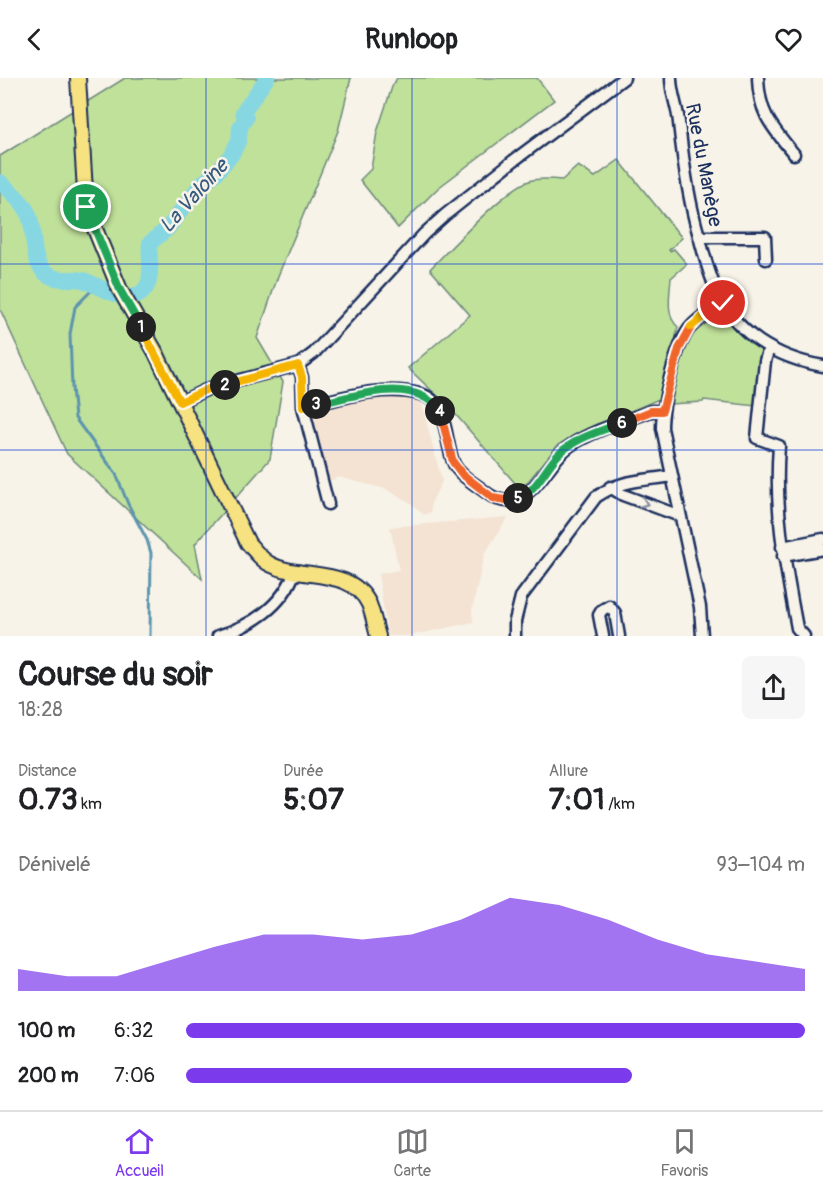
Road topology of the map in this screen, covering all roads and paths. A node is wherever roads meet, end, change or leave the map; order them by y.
1 (78, 78) edge
2 (758, 78) edge
3 (622, 79) edge
4 (669, 81) edge
5 (794, 154) dead end
6 (700, 237) junction
7 (766, 259) dead end
8 (723, 303) junction
9 (770, 348) junction
10 (298, 365) junction
11 (823, 366) edge
12 (180, 402) junction
13 (303, 407) junction
14 (662, 411) junction
15 (672, 476) junction
16 (610, 487) junction
17 (328, 504) dead end
18 (680, 516) junction
19 (823, 539) edge
20 (823, 549) edge
21 (782, 551) junction
22 (295, 571) junction
23 (218, 636) edge
24 (378, 636) edge
25 (515, 636) edge
26 (603, 636) edge
27 (619, 636) edge
28 (702, 636) edge
29 (804, 636) edge

1 - 12 main road
2 - 5 street
3 - 10 street
4 - 6 street, Rue du Manège
6 - 7 street
6 - 8 street, Rue du Manège
8 - 9 street, Rue du Manège
8 - 14 street
9 - 11 street, Rue du Manège
9 - 21 street
10 - 12 street
10 - 13 street
12 - 22 main road
13 - 14 street
13 - 17 street
14 - 15 street
15 - 16 street
15 - 18 street
16 -> 18 street
16 - 25 street
18 - 28 street
19 - 21 street
20 - 21 street
21 - 29 street
22 - 23 street
22 - 24 main road
26 - 27 street

